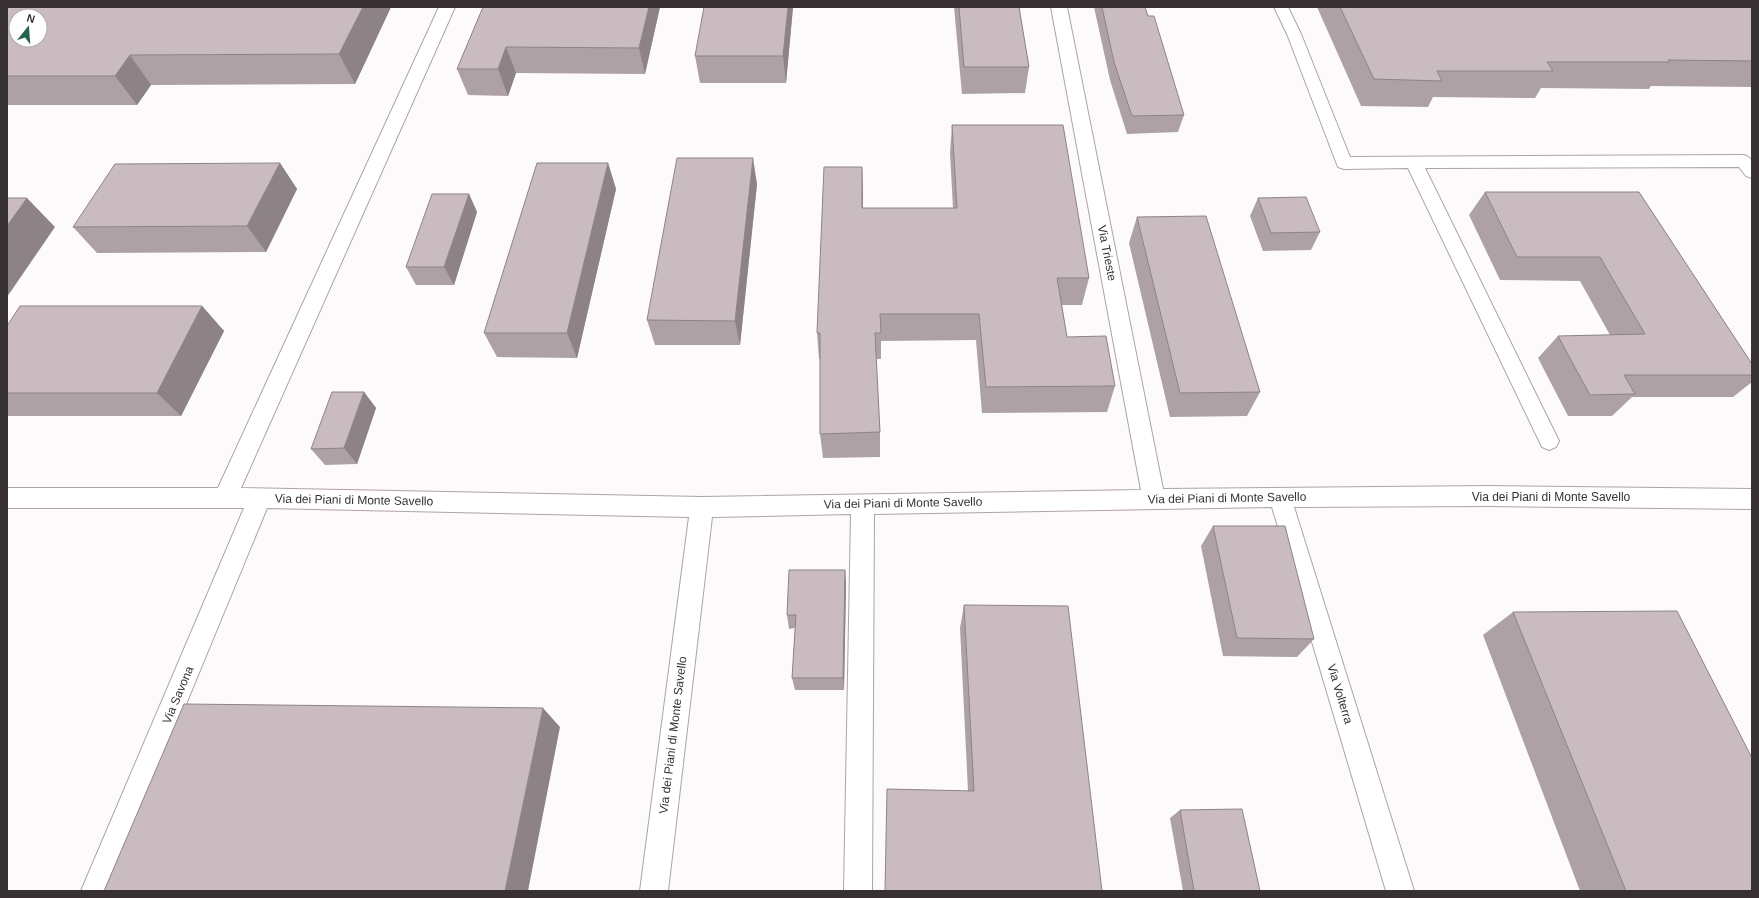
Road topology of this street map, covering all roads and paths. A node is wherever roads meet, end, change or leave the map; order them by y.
1 (447, 7) edge
2 (1059, 7) edge
3 (1281, 7) edge
4 (1414, 162) junction
5 (1752, 172) edge
6 (1549, 441) dead end
7 (1280, 497) junction
8 (7, 498) edge
9 (225, 498) junction
10 (260, 498) junction
11 (1154, 498) junction
12 (1752, 499) edge
13 (863, 504) junction
14 (702, 507) junction
15 (95, 891) edge
16 (654, 891) edge
17 (858, 891) edge
18 (1400, 891) edge

1 - 9 street
2 - 11 street, Via Trieste
3 - 4 lane
4 - 5 lane
4 - 6 lane
7 - 11 street, Via dei Piani di Monte Savello
7 - 12 street, Via dei Piani di Monte Savello
7 - 18 street, Via Volterra
8 - 9 street, Via dei Piani di Monte Savello
9 - 10 street, Via dei Piani di Monte Savello
10 - 14 street, Via dei Piani di Monte Savello
10 - 15 street, Via Savona
11 - 13 street, Via dei Piani di Monte Savello
13 - 14 street, Via dei Piani di Monte Savello
13 - 17 street
14 - 16 street, Via dei Piani di Monte Savello

